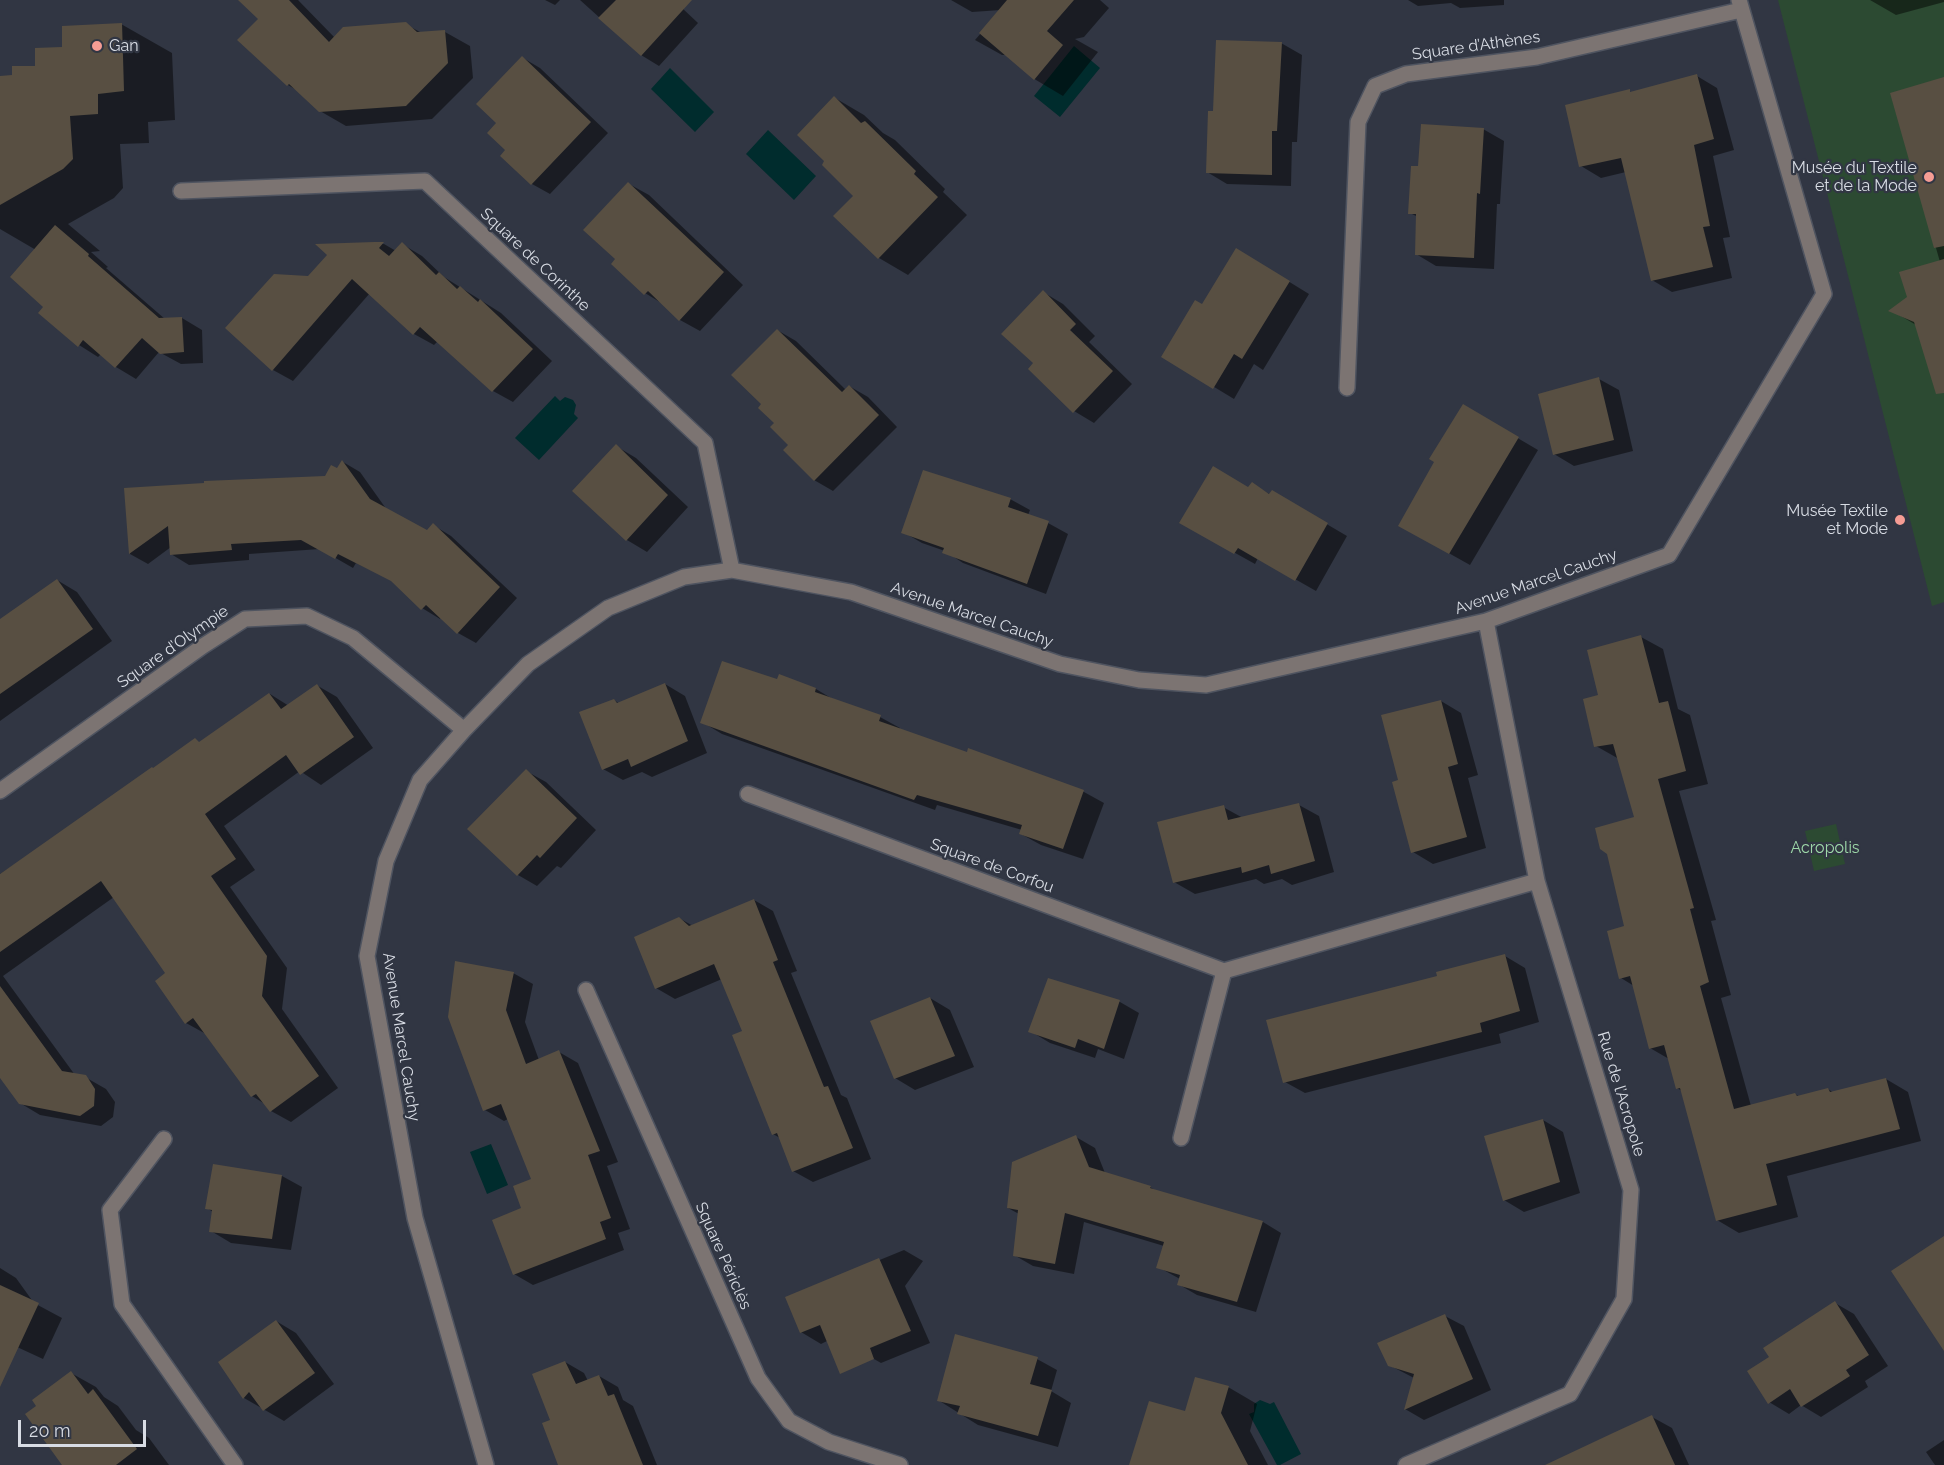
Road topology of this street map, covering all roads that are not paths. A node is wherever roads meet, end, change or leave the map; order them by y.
1 (1740, 5) edge
2 (181, 191) dead end
3 (1347, 388) dead end
4 (732, 570) junction
5 (1486, 621) junction
6 (464, 730) junction
7 (0, 791) edge
8 (748, 794) dead end
9 (1538, 881) junction
10 (1224, 971) junction
11 (586, 990) dead end
12 (1181, 1138) dead end
13 (164, 1139) dead end
14 (236, 1465) edge
15 (486, 1465) edge
16 (900, 1465) edge
17 (1406, 1465) edge

1 - 3 street, Square d’Athènes
1 - 5 street, Avenue Marcel Cauchy
2 - 4 street, Square de Corinthe
4 - 5 street, Avenue Marcel Cauchy
4 - 6 street, Avenue Marcel Cauchy
5 - 9 street, Rue de l’Acropole
6 - 7 street, Square d’Olympie
6 - 15 street, Avenue Marcel Cauchy
8 - 10 street, Square de Corfou
9 - 10 street
9 - 17 street, Rue de l’Acropole
10 - 12 street
11 - 16 street, Square Périclès
13 - 14 street

